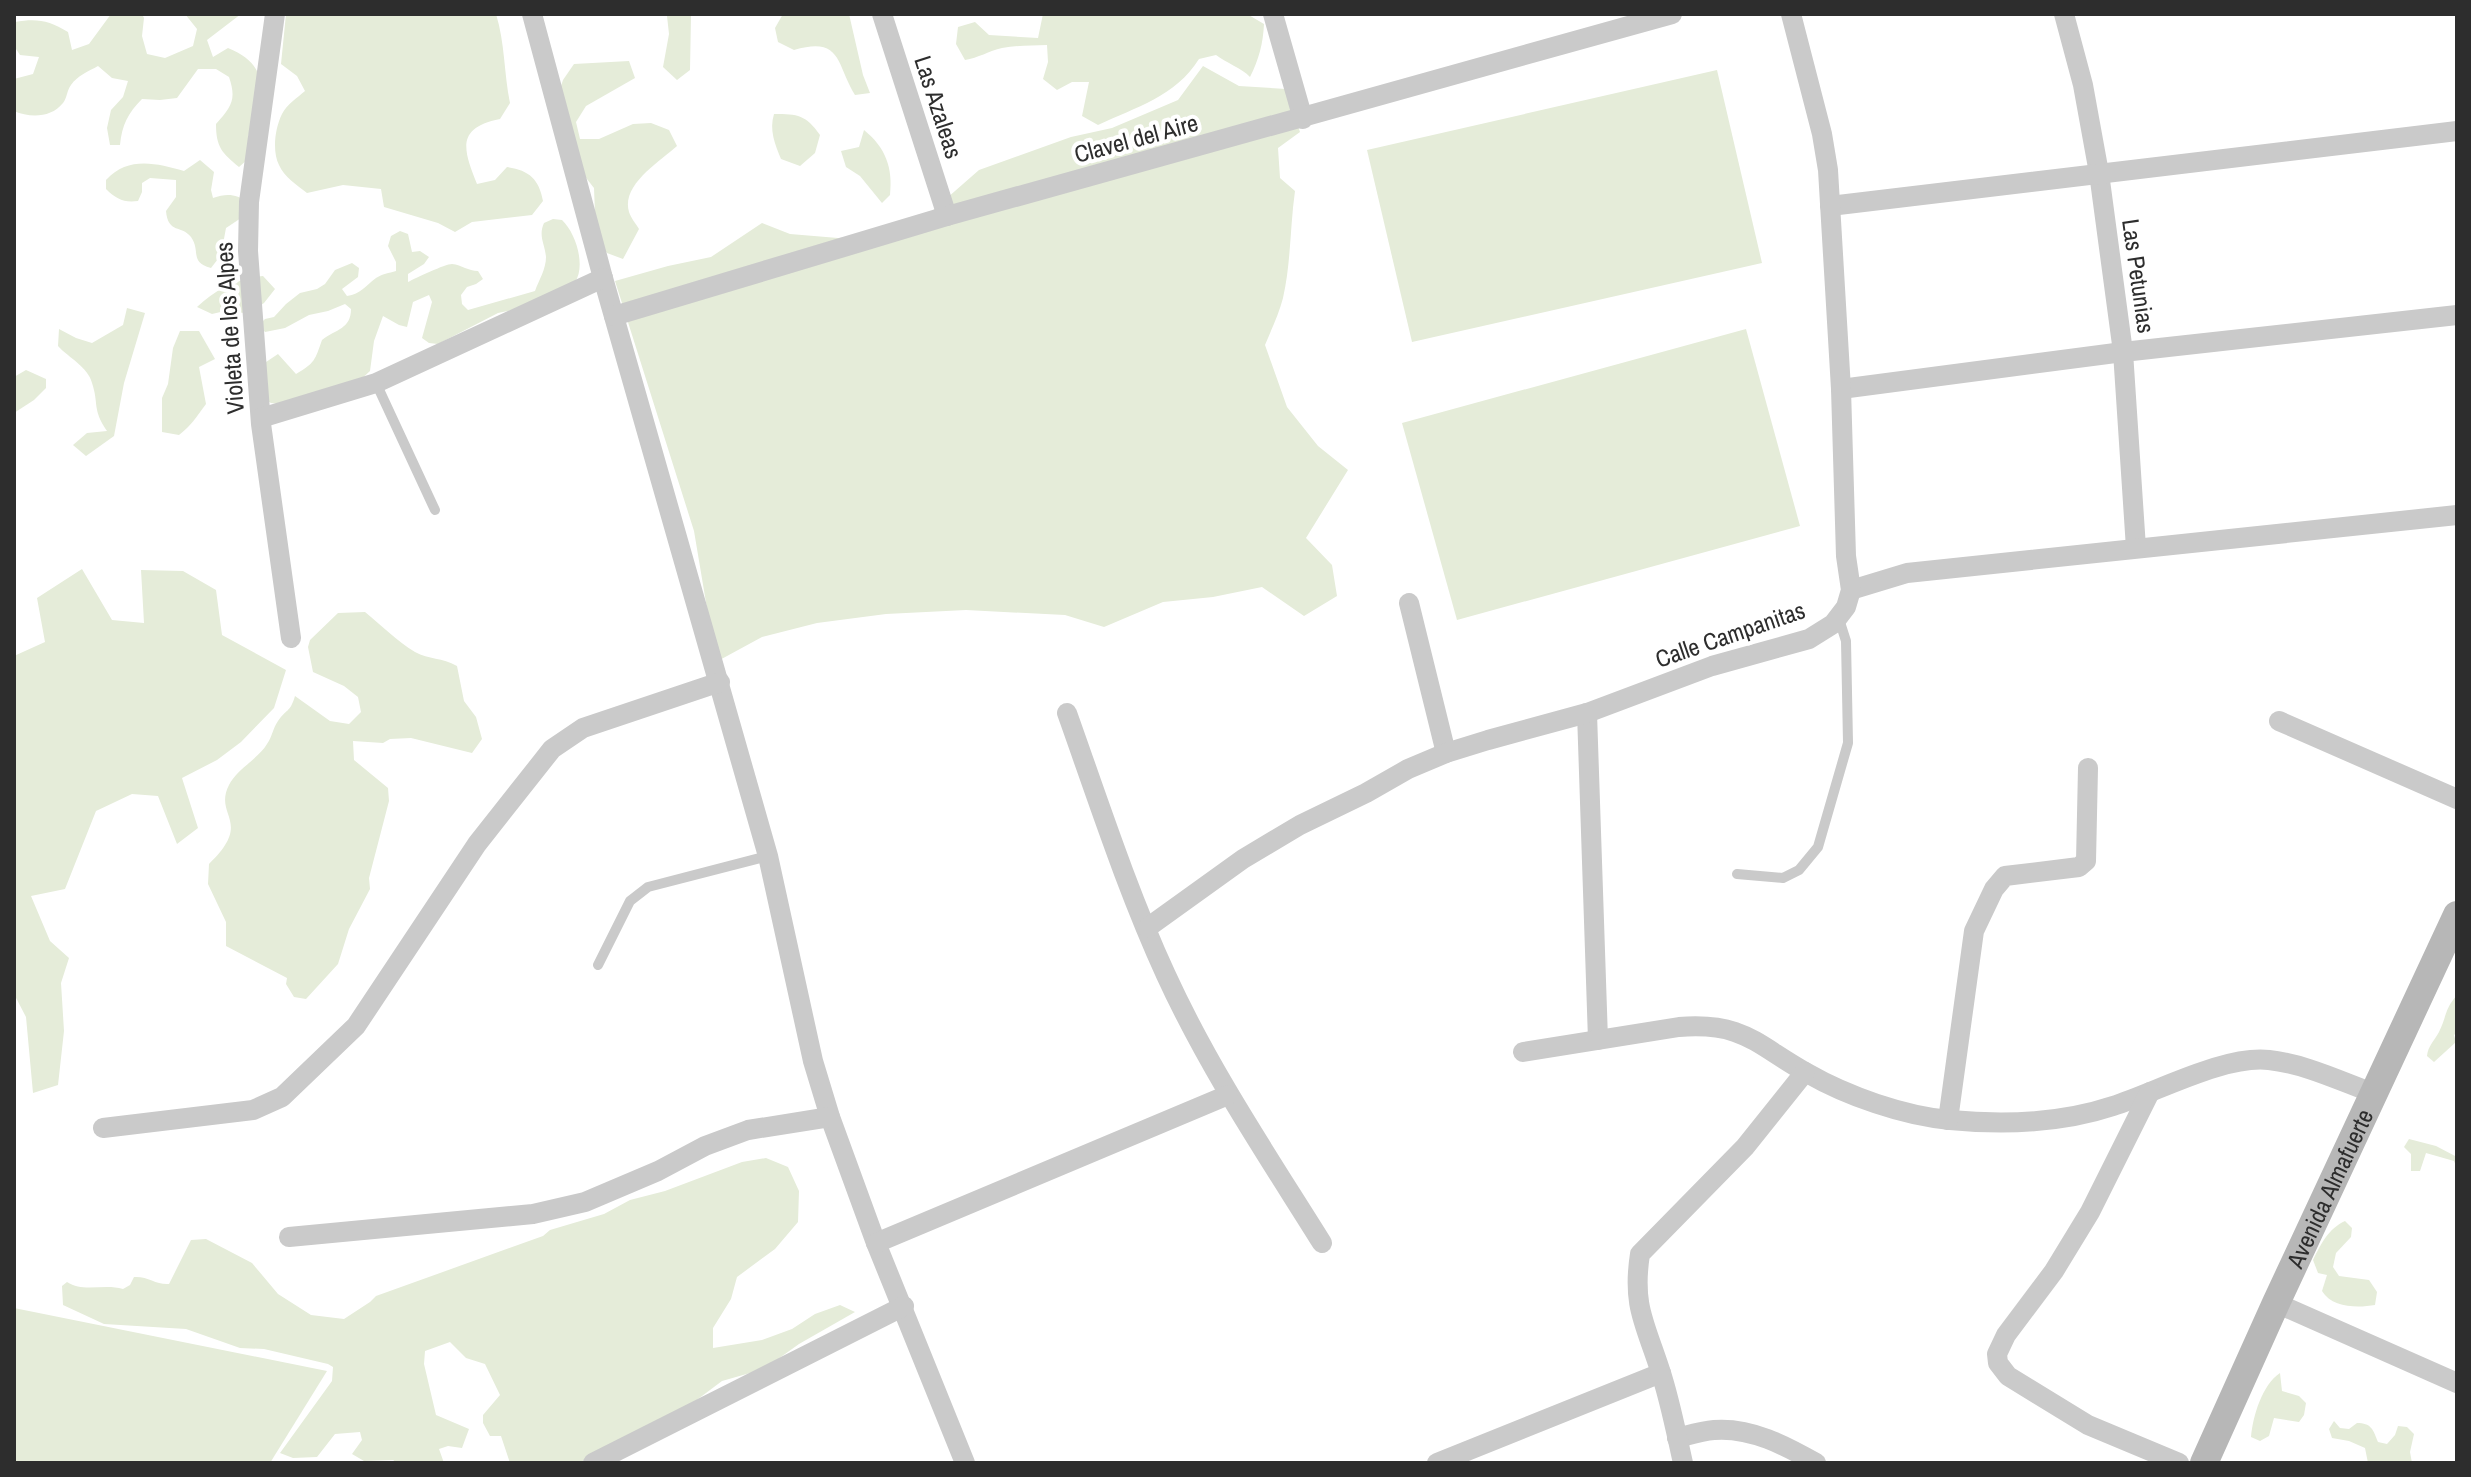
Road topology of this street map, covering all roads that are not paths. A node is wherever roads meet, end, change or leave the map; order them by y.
1 (275, 14) edge
2 (532, 14) edge
3 (882, 14) edge
4 (1273, 14) edge
5 (1672, 14) edge
6 (1791, 14) edge
7 (2064, 14) edge
8 (1303, 119) junction
9 (2457, 131) edge
10 (2099, 173) junction
11 (1830, 206) junction
12 (947, 216) junction
13 (603, 278) junction
14 (2457, 315) edge
15 (614, 316) junction
16 (2123, 352) junction
17 (376, 383) junction
18 (1841, 389) junction
19 (261, 418) junction
20 (435, 510) dead end
21 (2457, 515) edge
22 (2136, 548) junction
23 (1851, 590) junction
24 (1409, 603) dead end
25 (1838, 617) junction
26 (291, 638) dead end
27 (720, 682) junction
28 (1067, 713) dead end
29 (1587, 713) junction
30 (2279, 721) dead end
31 (1446, 753) junction
32 (2088, 768) dead end
33 (2457, 799) edge
34 (768, 856) junction
35 (1737, 874) dead end
36 (2457, 915) edge
37 (1147, 928) junction
38 (598, 965) dead end
39 (1598, 1040) junction
40 (1523, 1052) dead end
41 (1805, 1072) junction
42 (2150, 1092) junction
43 (2373, 1093) junction
44 (1228, 1095) junction
45 (830, 1117) junction
46 (1948, 1120) junction
47 (103, 1128) dead end
48 (289, 1237) dead end
49 (876, 1243) junction
50 (1322, 1243) dead end
51 (2276, 1303) junction
52 (904, 1306) junction
53 (1661, 1373) junction
54 (2457, 1383) edge
55 (1677, 1438) junction
56 (593, 1463) edge
57 (965, 1463) edge
58 (1437, 1463) edge
59 (1683, 1463) edge
60 (1816, 1463) edge
61 (2179, 1463) edge
62 (2204, 1463) edge

1 - 19 street, Violeta de los Alpes
2 - 13 street
3 - 12 street, Las Azaleas
4 - 8 street
5 - 8 street, Clavel del Aire
6 - 11 street
7 - 10 street, Las Petunias
8 - 12 street, Clavel del Aire
9 - 10 street
10 - 11 street
10 - 16 street, Las Petunias
11 - 18 street
12 - 15 street, Clavel del Aire
13 - 15 street
13 - 17 street
14 - 16 street
15 - 27 street
16 - 18 street
16 - 22 street, Las Petunias
17 - 19 street
17 - 20 lane
18 - 23 street
19 - 26 street, Violeta de los Alpes
21 - 22 street
22 - 23 street
23 - 25 street, Calle Campanitas
24 - 31 street
25 - 29 street, Calle Campanitas
25 - 35 lane
27 - 34 street
27 - 47 street
28 - 37 street
29 - 31 street, Calle Campanitas
29 - 39 street
30 - 33 street
31 - 37 street, Calle Campanitas
32 - 46 street
34 - 38 lane
34 - 45 street
36 - 43 street, Avenida Almafuerte
37 - 44 street
39 - 40 street
39 - 41 street
41 - 46 street
41 - 53 street
42 - 43 street
42 - 46 street
42 - 61 street
43 - 51 street, Avenida Almafuerte
44 - 49 street
44 - 50 street
45 - 48 street
45 - 49 street
49 - 52 street
51 - 54 street
51 - 62 street, Avenida Almafuerte
52 - 56 street
52 - 57 street
53 - 55 street
53 - 58 street
55 - 59 street
55 - 60 street

